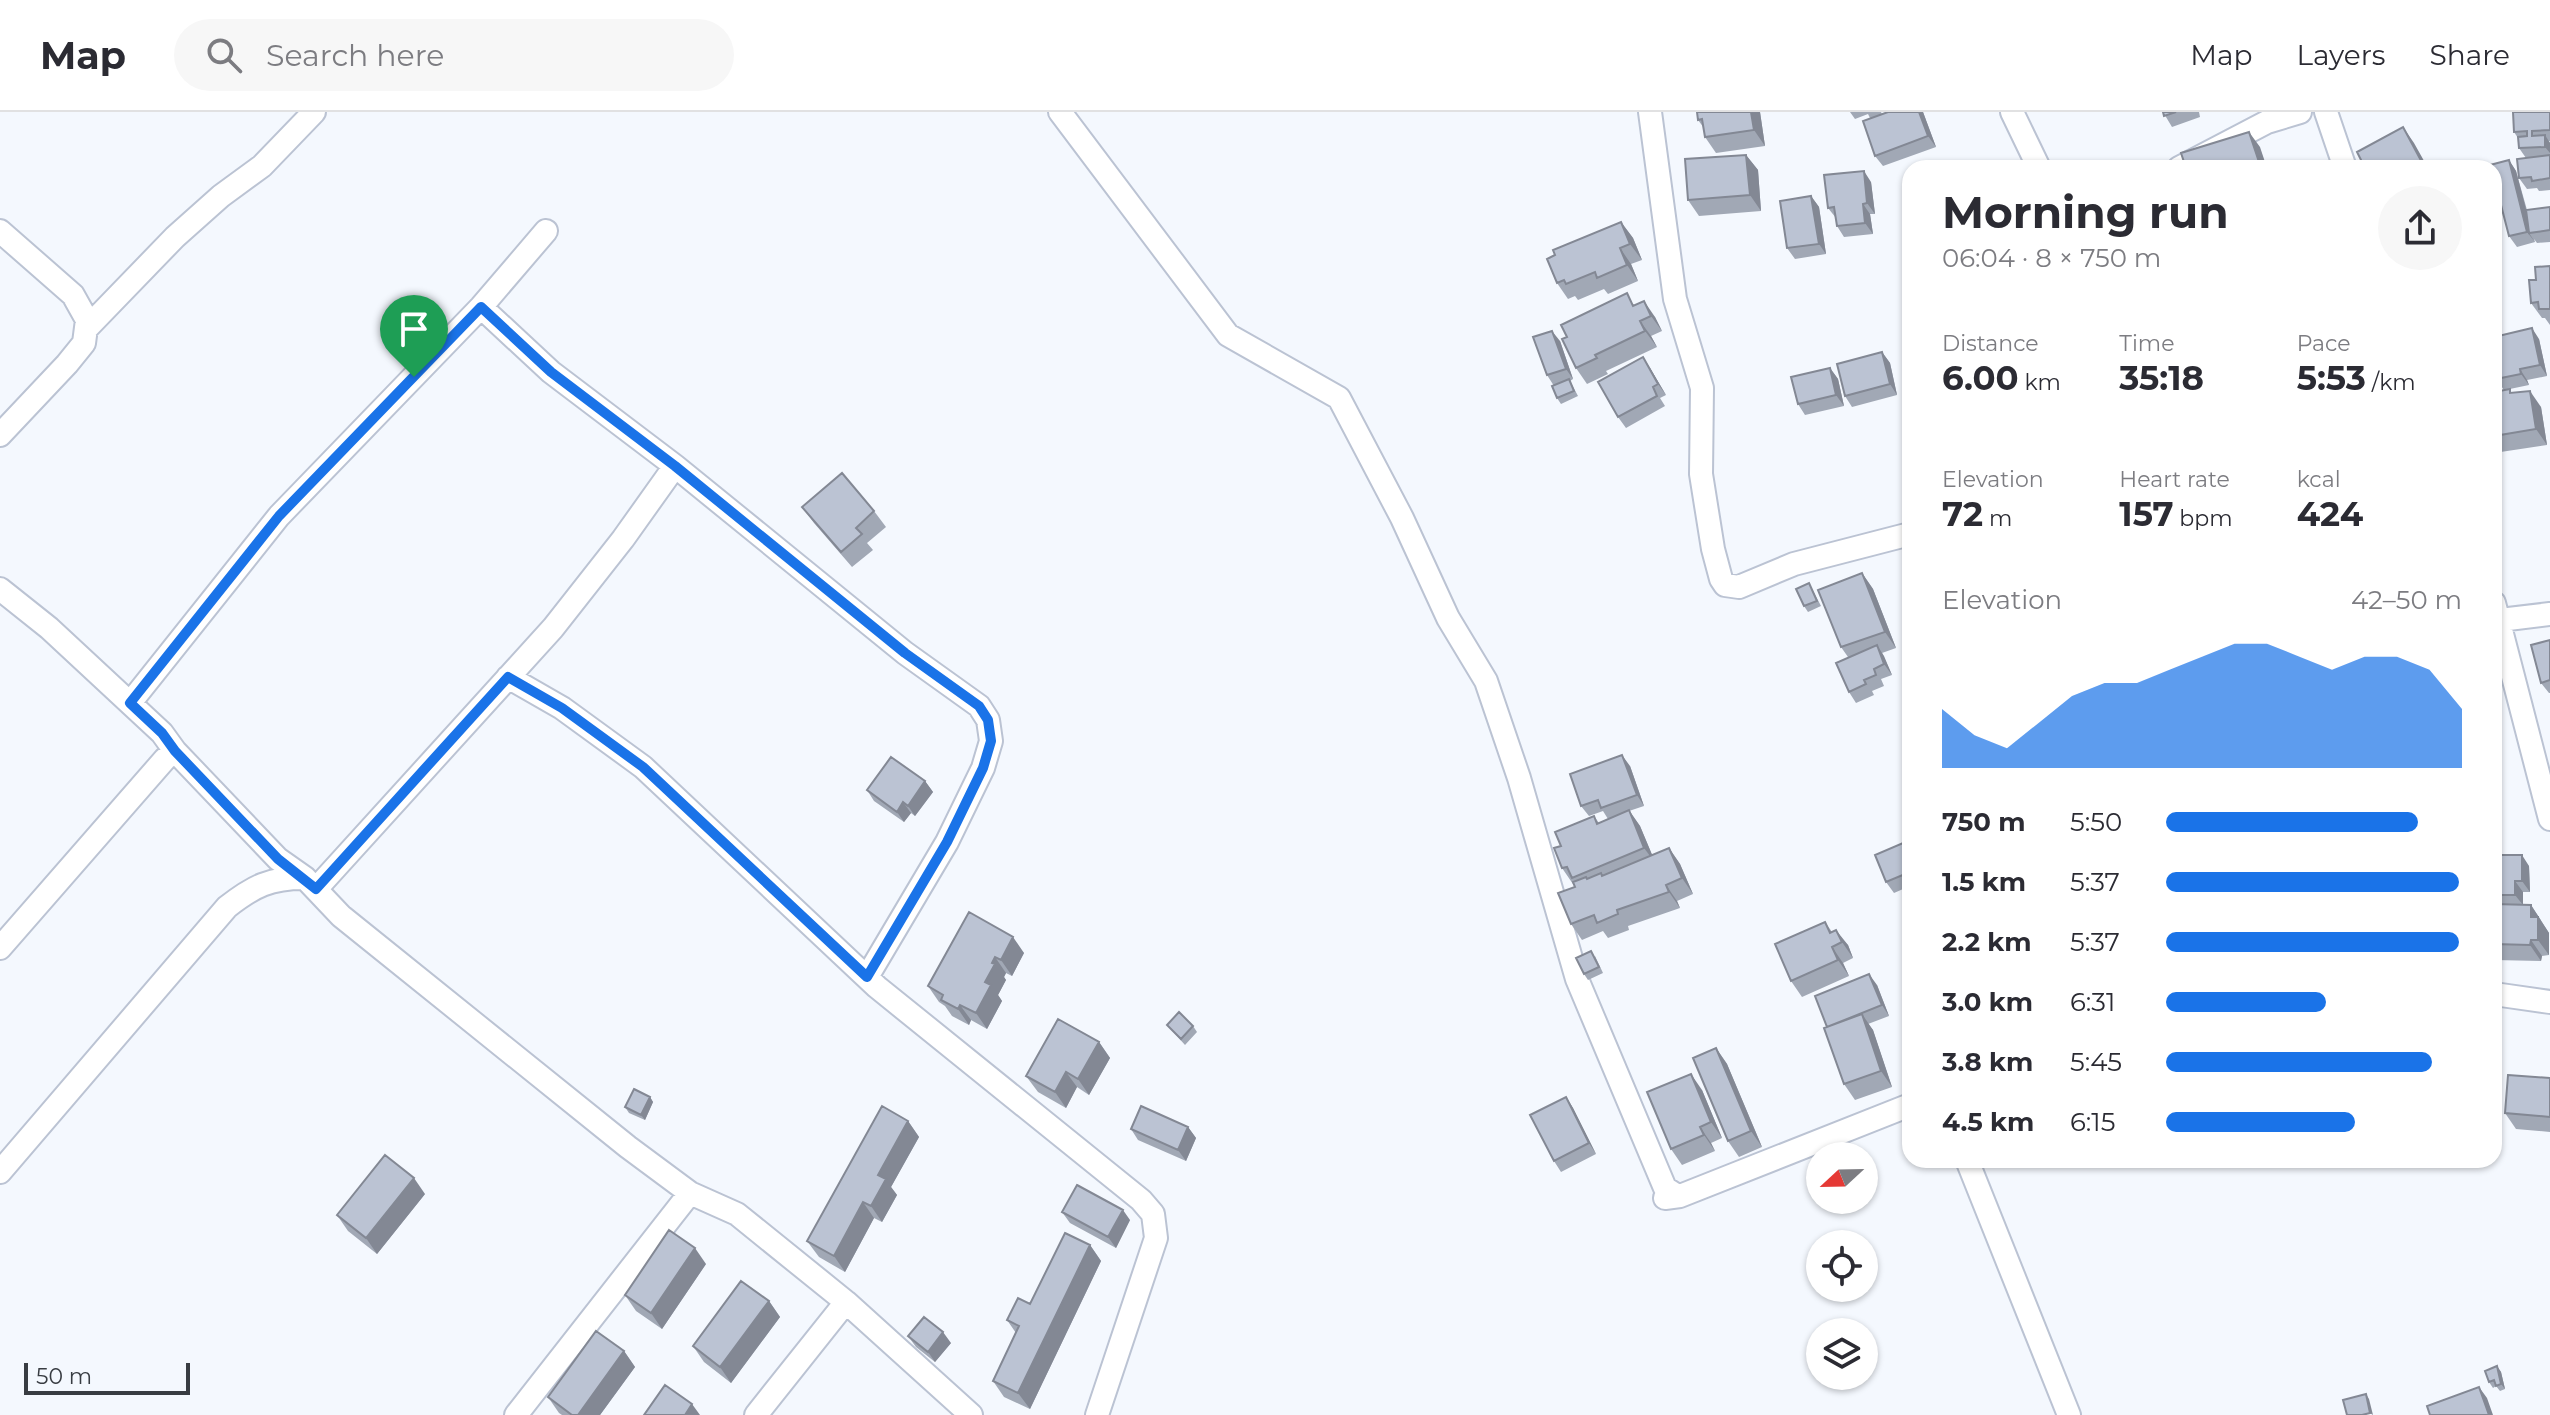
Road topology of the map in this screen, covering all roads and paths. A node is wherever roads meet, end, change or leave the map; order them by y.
1 (314, 112) edge
2 (1060, 112) edge
3 (1650, 112) edge
4 (2012, 112) edge
5 (2300, 112) edge
6 (2326, 112) edge
7 (2035, 160) edge
8 (2194, 160) edge
9 (2342, 160) edge
10 (0, 231) edge
11 (546, 231) dead end
12 (481, 307) junction
13 (86, 329) junction
14 (0, 435) edge
15 (675, 466) junction
16 (1902, 536) edge
17 (0, 589) edge
18 (2502, 612) edge
19 (2550, 614) edge
20 (2502, 632) edge
21 (508, 677) junction
22 (130, 703) junction
23 (175, 751) junction
24 (2550, 819) edge
25 (310, 884) junction
26 (0, 948) edge
27 (867, 977) junction
28 (2502, 995) edge
29 (2550, 1002) edge
30 (1902, 1108) edge
31 (1970, 1168) edge
32 (0, 1172) edge
33 (690, 1193) junction
34 (846, 1302) junction
35 (516, 1415) edge
36 (756, 1415) edge
37 (971, 1415) edge
38 (1097, 1415) edge
39 (2069, 1415) edge

1 - 13 street
2 - 30 street
3 - 16 street
4 - 7 street
5 - 8 street
6 - 9 street
10 - 13 street
11 - 12 street
12 - 15 street
12 - 22 street
13 - 14 street
15 - 21 street
15 - 27 street
17 - 22 street
18 - 19 street
20 - 24 street
21 - 25 street
21 - 27 street
22 - 23 street
23 - 25 street
23 - 26 street
25 - 32 street
25 - 33 street
27 - 38 street
28 - 29 street
31 - 39 street
33 - 34 street
33 - 35 street
34 - 36 street
34 - 37 street

